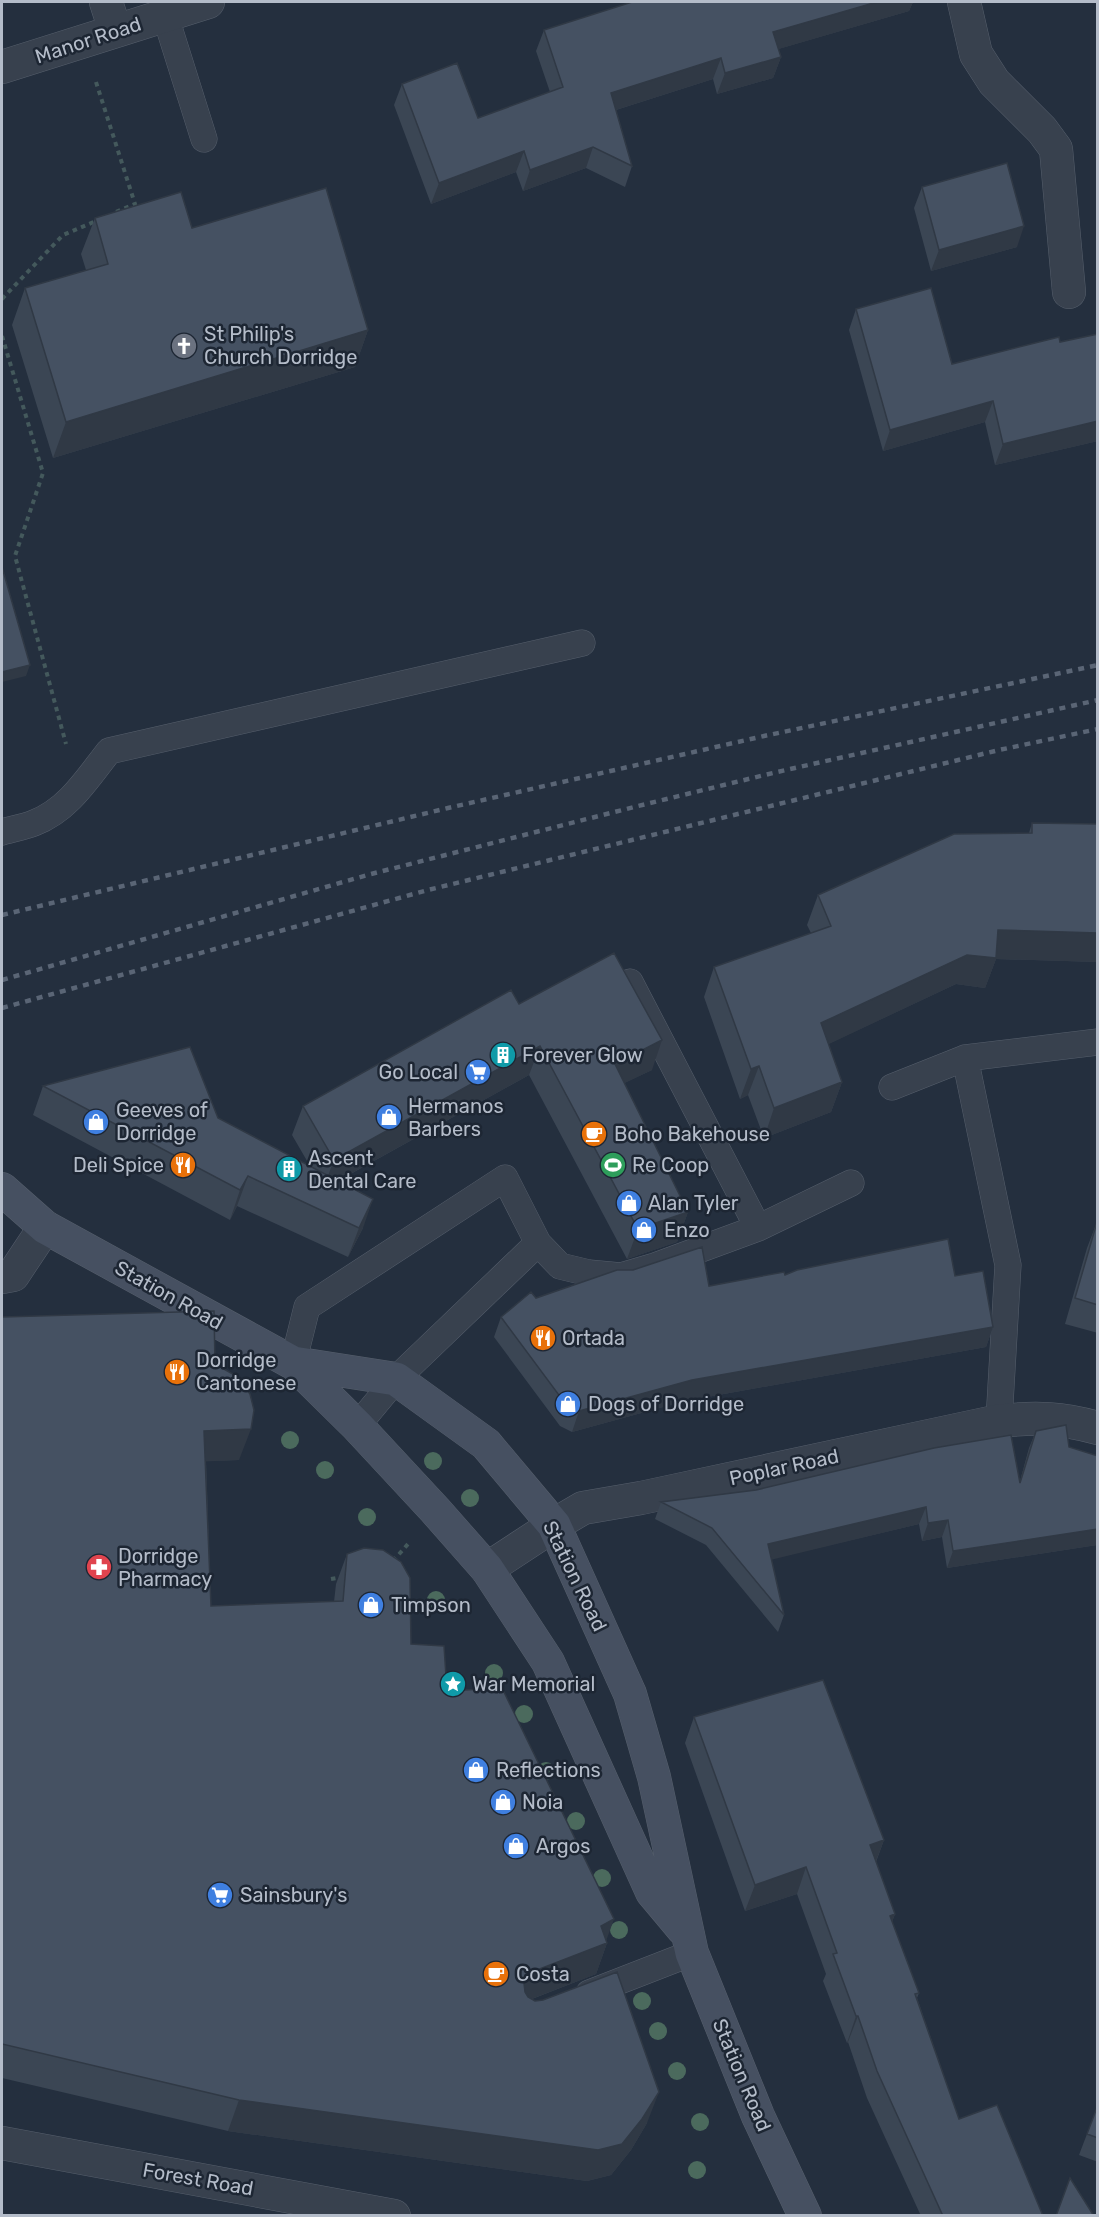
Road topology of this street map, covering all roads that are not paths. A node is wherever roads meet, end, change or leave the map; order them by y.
1 (208, 2) edge
2 (964, 2) edge
3 (165, 15) junction
4 (111, 16) edge
5 (2, 67) edge
6 (204, 139) dead end
7 (1069, 292) dead end
8 (582, 643) dead end
9 (2, 832) edge
10 (630, 982) edge
11 (1098, 1042) edge
12 (965, 1058) junction
13 (892, 1087) dead end
14 (851, 1183) dead end
15 (2, 1188) edge
16 (45, 1227) junction
17 (758, 1228) junction
18 (538, 1243) junction
19 (2, 1277) edge
20 (293, 1363) junction
21 (396, 1379) junction
22 (999, 1421) junction
23 (357, 1426) junction
24 (1098, 1428) edge
25 (554, 1525) junction
26 (487, 1569) junction
27 (689, 1943) junction
28 (571, 2000) edge
29 (2, 2143) edge
30 (394, 2216) edge
31 (805, 2216) edge

1 - 3 street, Manor Road
2 - 7 street
3 - 4 street, Manor Road
3 - 6 lane
4 - 5 street, Manor Road
8 - 9 lane
10 - 17 lane
11 - 12 lane
12 - 13 lane
12 - 22 lane
14 - 17 lane
15 - 16 main road, Station Road
16 - 19 street
16 - 20 main road, Station Road
17 - 18 lane
18 - 20 lane
18 - 21 lane
20 - 21 main road, Station Road
20 - 23 main road, Station Road
21 - 23 lane
21 - 25 main road, Station Road
22 - 24 street, Poplar Road
22 - 25 street, Poplar Road
23 - 26 main road, Station Road
25 - 26 street, Poplar Road
25 - 27 main road, Station Road
26 - 27 main road, Station Road
27 - 28 lane
27 - 31 main road, Station Road
29 - 30 street, Forest Road

